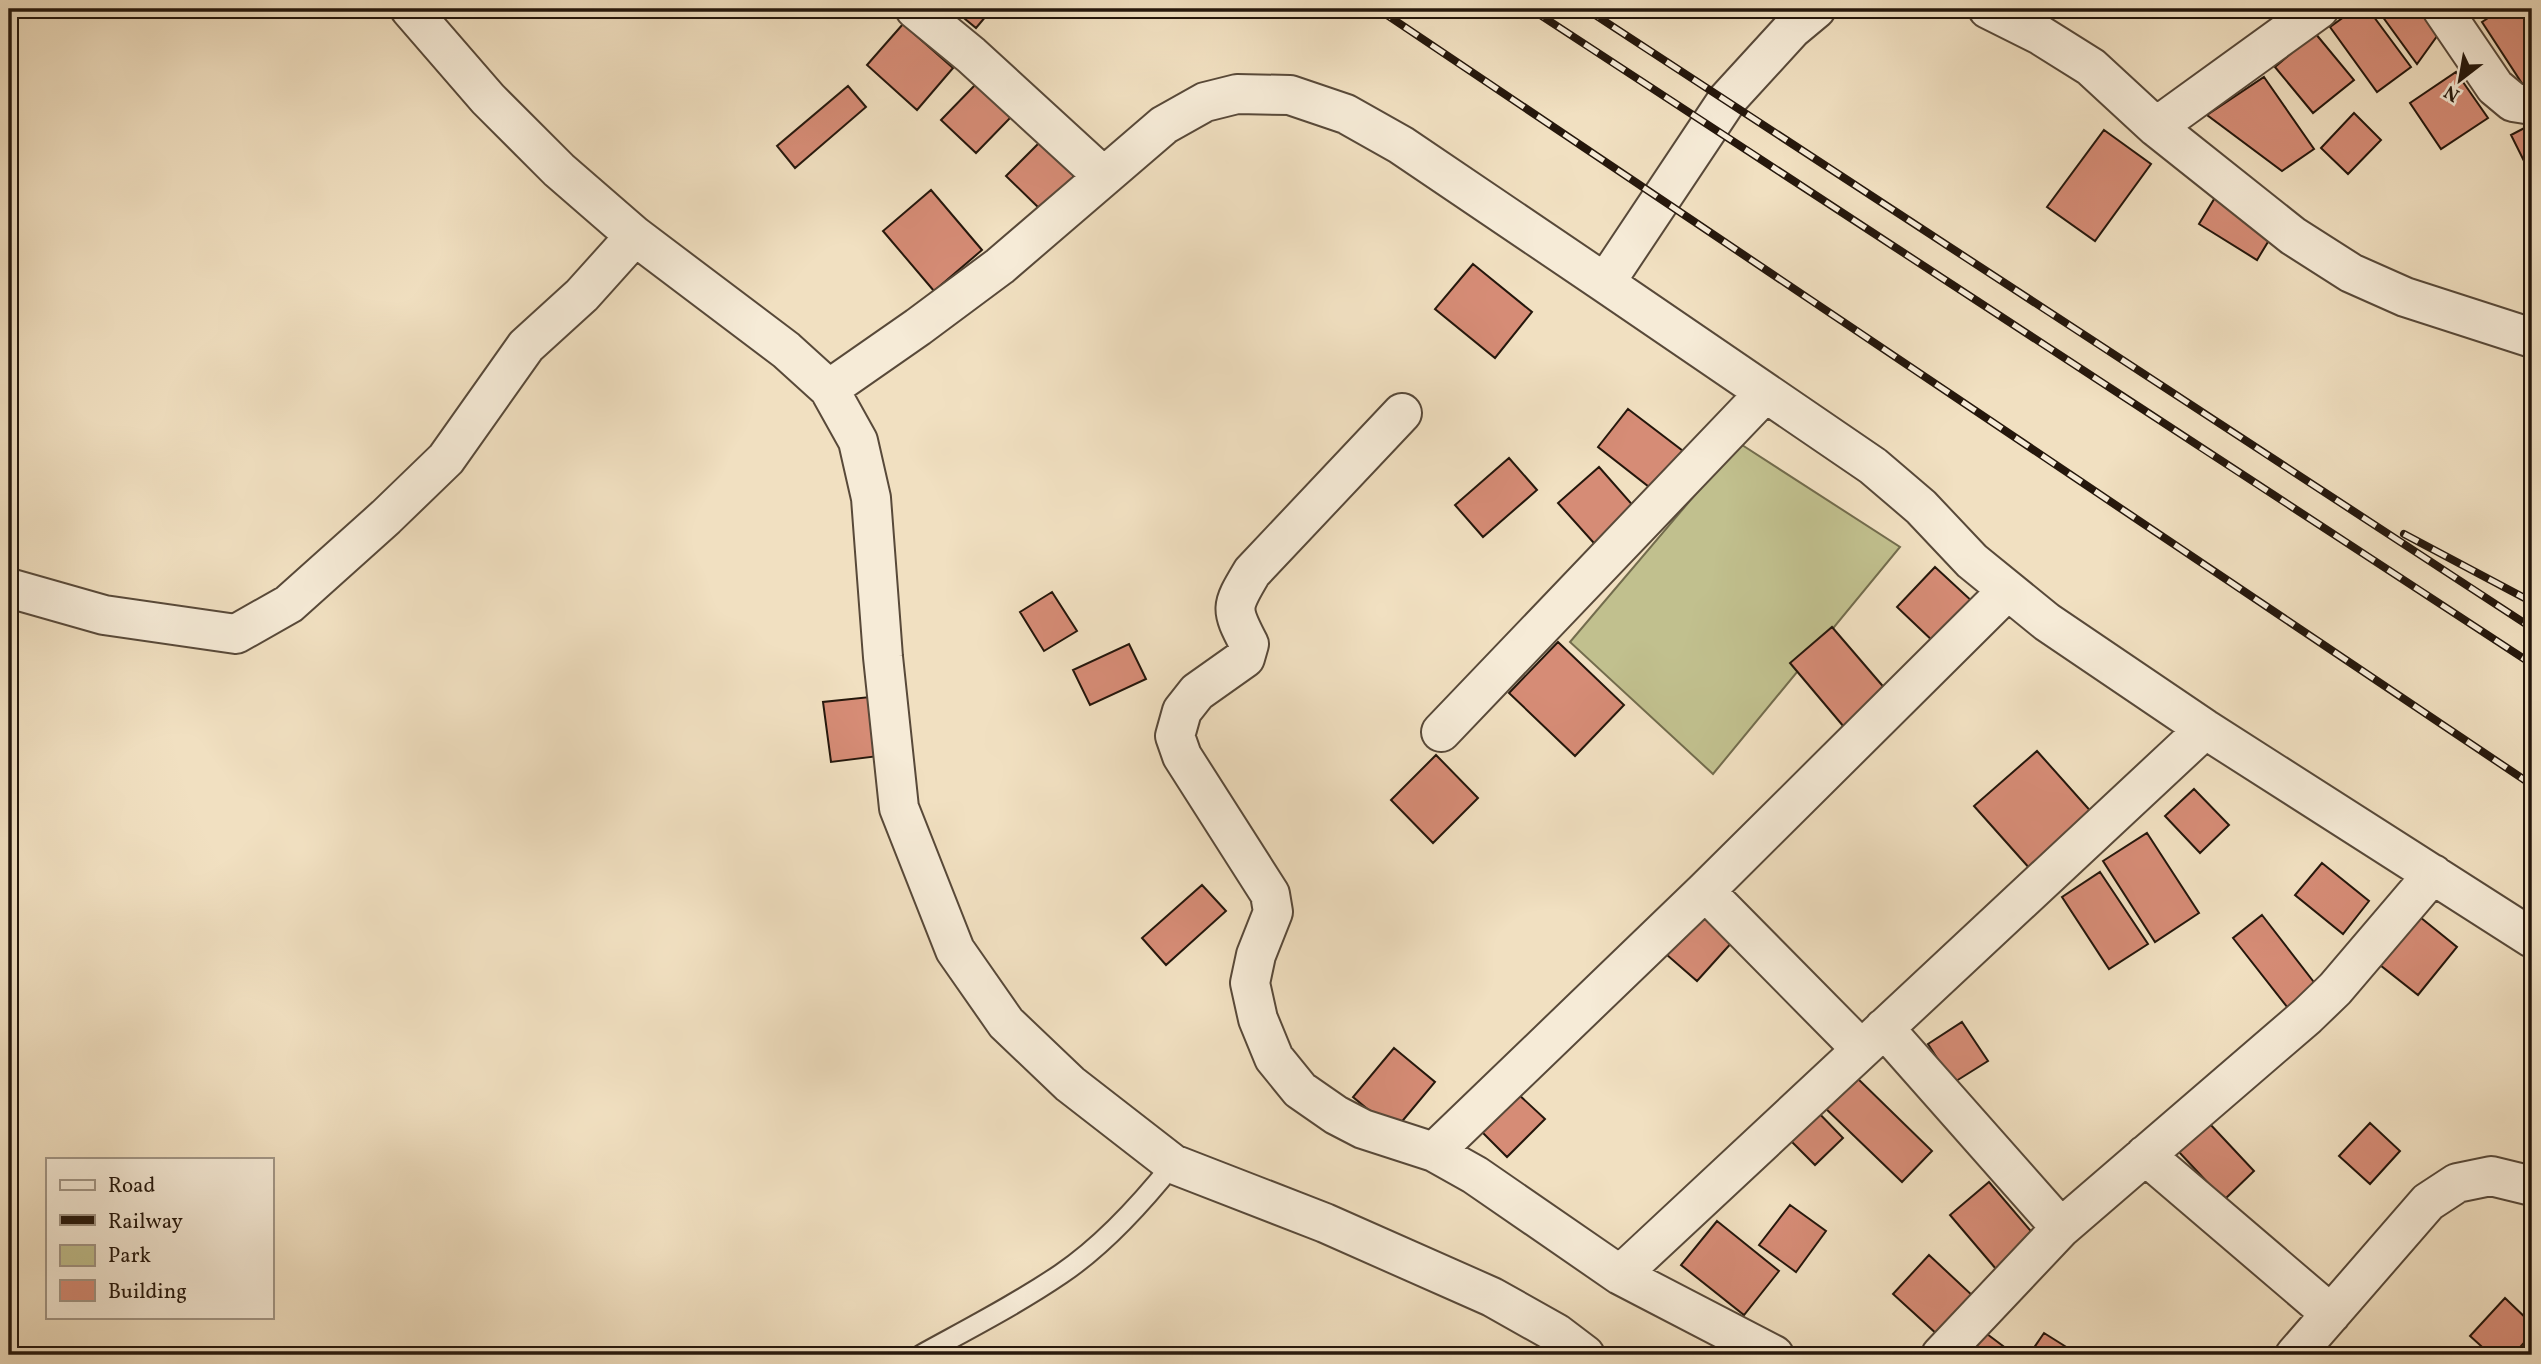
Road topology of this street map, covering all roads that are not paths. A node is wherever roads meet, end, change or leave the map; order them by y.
1 (410, 9) edge
2 (915, 9) edge
3 (1816, 9) edge
4 (2319, 9) edge
5 (2442, 9) edge
6 (2008, 12) edge
7 (2532, 105) edge
8 (2156, 127) junction
9 (1103, 176) junction
10 (635, 236) junction
11 (1605, 283) junction
12 (2531, 337) edge
13 (829, 389) junction
14 (1765, 393) junction
15 (1402, 413) dead end
16 (9, 588) edge
17 (2007, 591) junction
18 (2205, 729) junction
19 (1441, 732) dead end
20 (2433, 874) junction
21 (1704, 891) junction
22 (2532, 938) edge
23 (1873, 1038) junction
24 (1434, 1152) junction
25 (2145, 1155) junction
26 (1161, 1179) junction
27 (2532, 1186) edge
28 (2061, 1228) junction
29 (1620, 1275) junction
30 (2331, 1314) junction
31 (921, 1355) edge
32 (1585, 1355) edge
33 (1774, 1355) edge
34 (1941, 1355) edge
35 (2295, 1355) edge

1 - 10 street
2 - 9 street
3 - 11 street
4 - 8 street
5 - 7 street
6 - 8 street
8 - 12 street
9 - 11 street
9 - 13 street
10 - 13 street
10 - 16 street
11 - 14 street
13 - 26 street
14 - 17 street
14 - 19 street
15 - 24 street
17 - 18 street
17 - 21 street
18 - 20 street
18 - 23 street
20 - 22 street
20 - 25 street
21 - 23 street
21 - 24 street
23 - 28 street
23 - 29 street
24 - 29 street
25 - 28 street
25 - 30 street
26 - 31 lane
26 - 32 street
27 - 30 street
28 - 34 street
29 - 33 street
30 - 35 street

